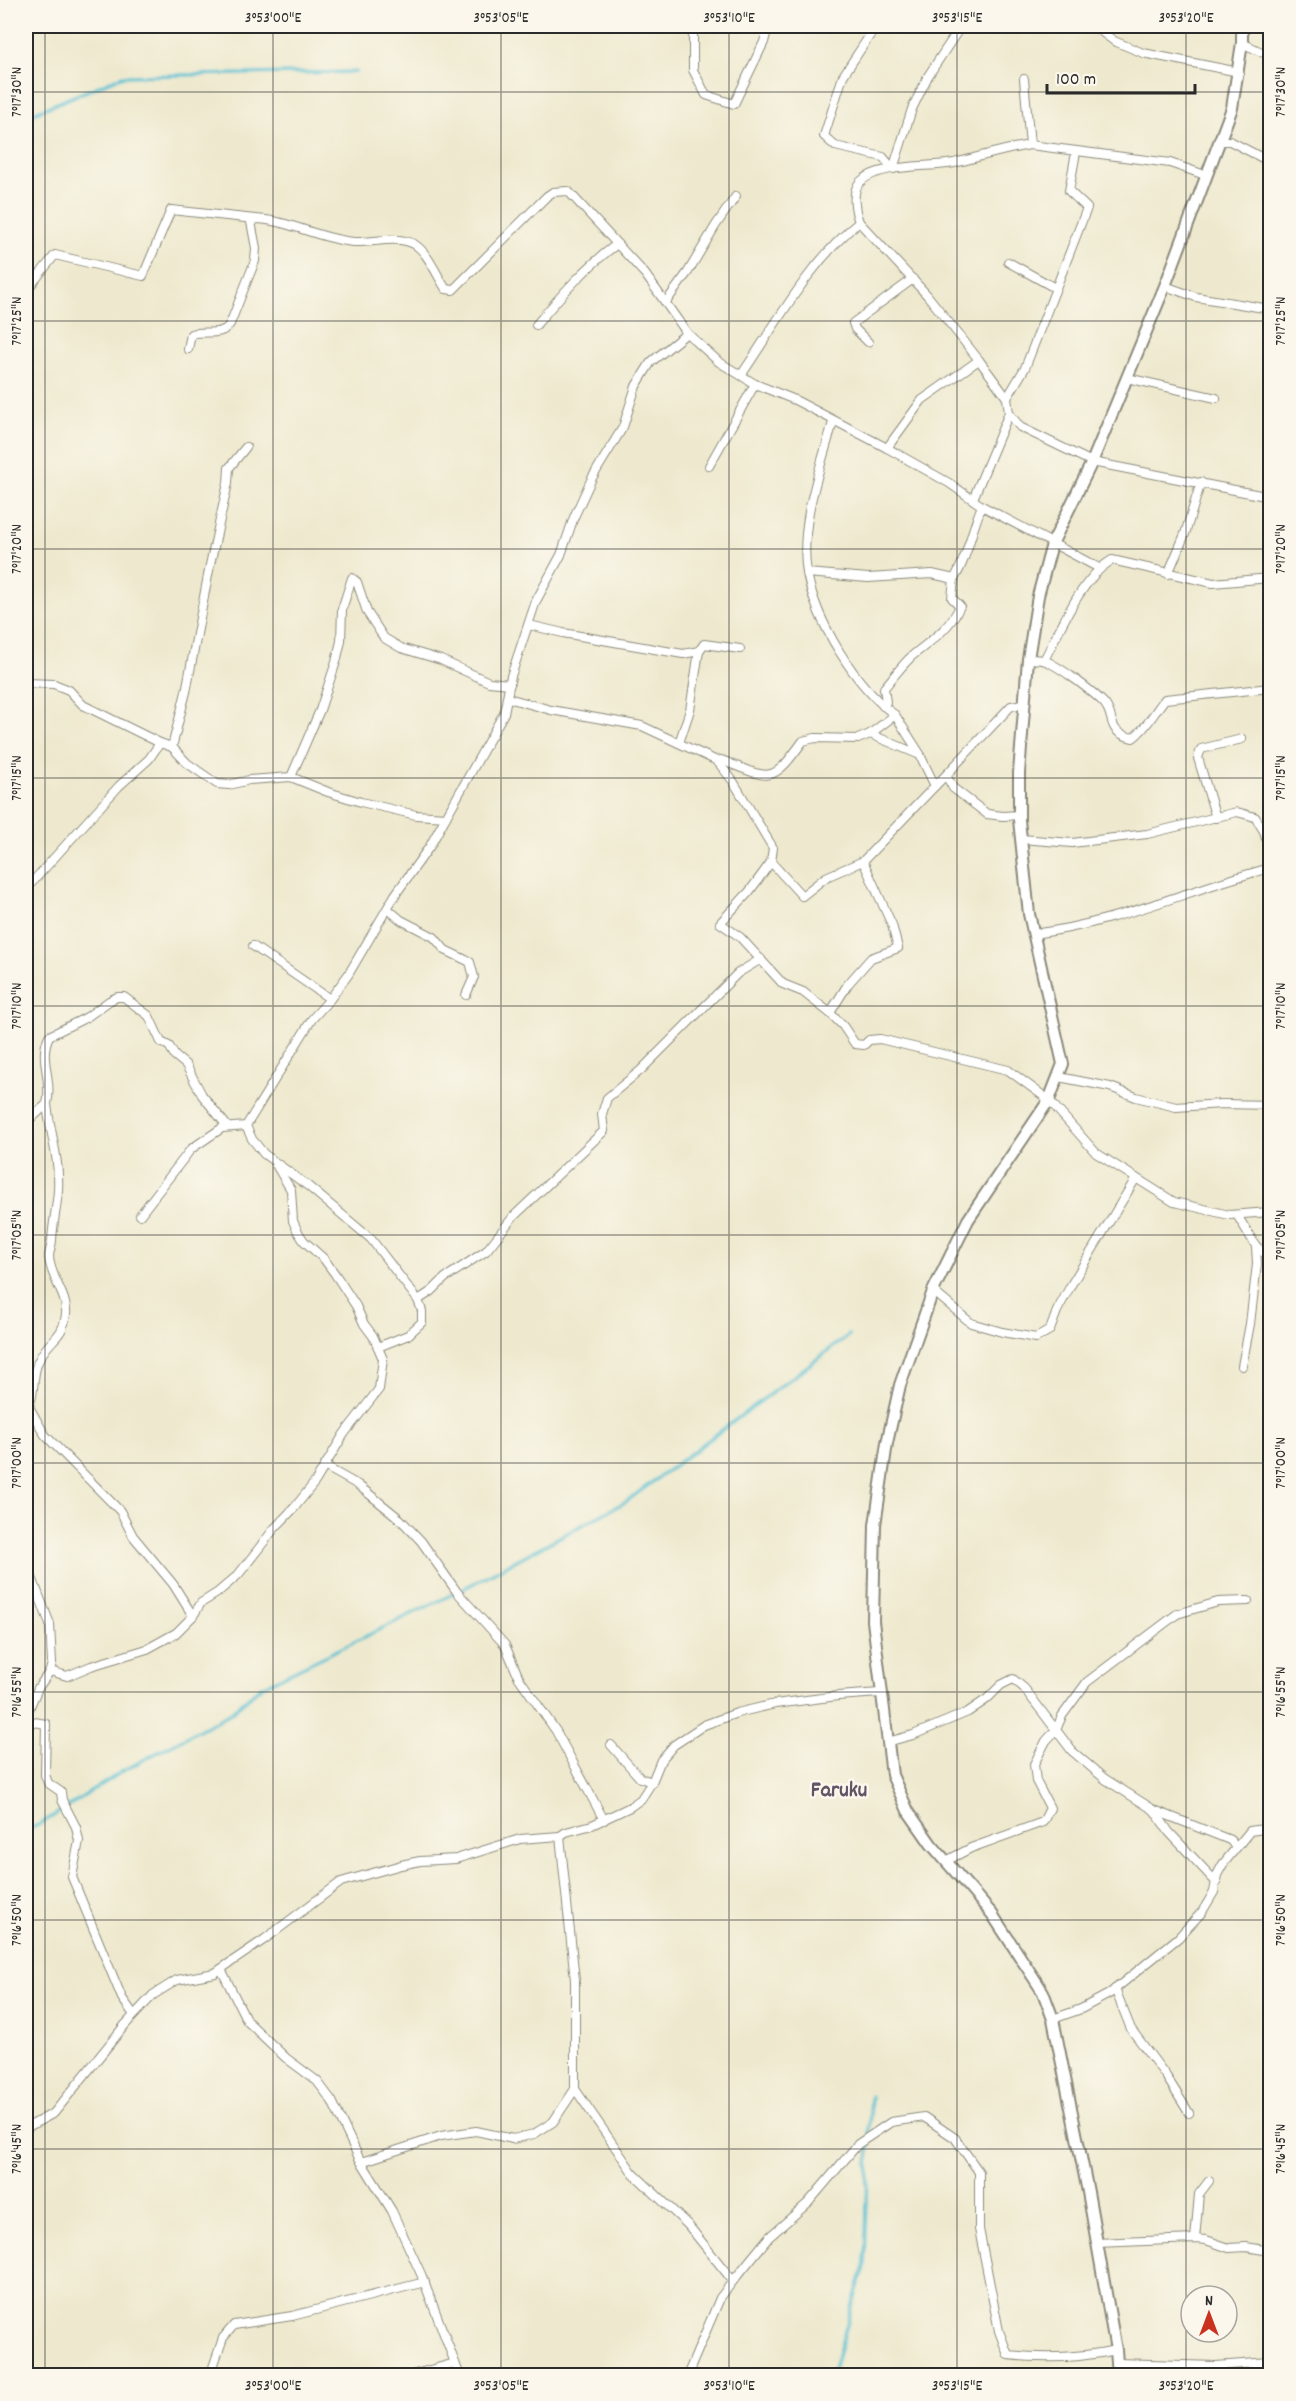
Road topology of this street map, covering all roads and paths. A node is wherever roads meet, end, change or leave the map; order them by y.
1 (693, 26) edge
2 (768, 26) edge
3 (876, 26) edge
4 (961, 26) edge
5 (1094, 26) edge
6 (1242, 26) edge
7 (1242, 43) junction
8 (1270, 56) edge
9 (1239, 72) junction
10 (1024, 79) dead end
11 (1219, 141) junction
12 (1030, 145) junction
13 (1076, 152) junction
14 (1270, 162) edge
15 (893, 169) junction
16 (1206, 175) junction
17 (736, 196) dead end
18 (255, 219) junction
19 (859, 222) junction
20 (618, 244) junction
21 (1008, 262) dead end
22 (913, 279) junction
23 (1165, 286) junction
24 (1055, 288) junction
25 (27, 290) dead end
26 (666, 302) junction
27 (1270, 309) edge
28 (537, 325) dead end
29 (687, 333) junction
30 (868, 342) dead end
31 (188, 349) dead end
32 (979, 360) junction
33 (742, 374) junction
34 (1127, 378) junction
35 (755, 384) junction
36 (1007, 398) junction
37 (1216, 398) dead end
38 (1009, 413) junction
39 (833, 422) junction
40 (246, 447) dead end
41 (887, 448) junction
42 (1092, 462) junction
43 (709, 466) dead end
44 (1201, 482) junction
45 (1270, 497) edge
46 (973, 499) junction
47 (982, 506) junction
48 (1052, 544) junction
49 (1099, 568) junction
50 (807, 573) junction
51 (1168, 574) junction
52 (1270, 578) edge
53 (954, 579) junction
54 (529, 625) junction
55 (740, 649) dead end
56 (699, 651) junction
57 (1028, 659) junction
58 (1044, 660) junction
59 (26, 683) edge
60 (510, 684) junction
61 (1270, 688) edge
62 (508, 698) junction
63 (1024, 704) junction
64 (883, 706) junction
65 (895, 715) junction
66 (870, 734) junction
67 (1242, 739) dead end
68 (160, 743) junction
69 (679, 743) junction
70 (172, 747) junction
71 (920, 754) junction
72 (717, 761) junction
73 (946, 776) junction
74 (291, 777) junction
75 (935, 786) junction
76 (1019, 815) junction
77 (446, 817) junction
78 (1216, 818) junction
79 (1021, 839) junction
80 (1270, 852) edge
81 (863, 861) junction
82 (771, 862) junction
83 (1270, 868) edge
84 (26, 889) edge
85 (388, 909) junction
86 (1034, 934) junction
87 (253, 946) dead end
88 (761, 959) junction
89 (466, 995) dead end
90 (330, 999) junction
91 (830, 1013) junction
92 (1059, 1077) junction
93 (1049, 1100) junction
94 (47, 1104) junction
95 (1270, 1105) edge
96 (26, 1119) edge
97 (227, 1126) junction
98 (246, 1126) junction
99 (274, 1161) junction
100 (1136, 1178) junction
101 (1270, 1212) edge
102 (140, 1215) dead end
103 (1237, 1215) junction
104 (1256, 1246) junction
105 (1270, 1258) edge
106 (933, 1291) junction
107 (418, 1300) junction
108 (378, 1347) junction
109 (1242, 1366) dead end
110 (27, 1410) edge
111 (324, 1466) junction
112 (26, 1562) edge
113 (1248, 1601) dead end
114 (193, 1616) junction
115 (50, 1671) junction
116 (880, 1693) junction
117 (1056, 1730) junction
118 (887, 1742) junction
119 (611, 1745) dead end
120 (652, 1782) junction
121 (1154, 1810) junction
122 (604, 1820) junction
123 (1270, 1828) edge
124 (560, 1836) junction
125 (1236, 1847) junction
126 (946, 1861) junction
127 (1216, 1882) junction
128 (221, 1969) junction
129 (1115, 1989) junction
130 (134, 2015) junction
131 (1053, 2019) junction
132 (575, 2089) junction
133 (1189, 2113) dead end
134 (26, 2128) edge
135 (361, 2162) junction
136 (1209, 2181) dead end
137 (1195, 2239) junction
138 (1096, 2243) junction
139 (1270, 2251) edge
140 (734, 2281) junction
141 (425, 2282) junction
142 (1116, 2350) junction
143 (1270, 2362) edge
144 (455, 2363) junction
145 (1117, 2363) junction
146 (26, 2373) edge
147 (31, 2376) edge
148 (210, 2376) edge
149 (408, 2376) edge
150 (460, 2376) edge
151 (687, 2376) edge
152 (1118, 2376) edge

1 - 2 street
3 - 15 street
4 - 15 street
5 - 9 street
6 - 7 street
7 - 8 street
7 - 9 street
9 - 11 street
10 - 12 street
11 - 14 street
11 - 16 street
12 - 13 street
12 - 15 street
13 - 16 street
13 - 24 street
15 - 19 street
16 - 23 street
17 - 26 street
18 - 20 street
18 - 25 street
18 - 31 street
19 - 22 street
19 - 33 street
20 - 26 street
20 - 28 street
21 - 24 street
22 - 30 street
22 - 32 street
23 - 27 street
23 - 34 street
24 - 36 street
26 - 29 street
29 - 33 street
29 - 54 street
32 - 36 street
32 - 41 street
33 - 35 street
34 - 37 street
34 - 42 street
35 - 39 street
35 - 43 street
36 - 38 street
38 - 42 street
38 - 46 street
39 - 41 street
39 - 50 street
40 - 70 street
41 - 46 street
42 - 44 street
42 - 48 street
44 - 45 street
44 - 51 street
46 - 47 street
47 - 48 street
47 - 53 street
48 - 49 street
48 - 57 street
49 - 51 street
49 - 58 street
50 - 53 street
50 - 64 street
51 - 52 street
53 - 64 street
54 - 56 street
54 - 60 street
55 - 56 street
56 - 69 street
57 - 58 street
57 - 63 street
58 - 61 street
59 - 68 street
60 - 62 street
60 - 74 street
62 - 69 street
62 - 77 street
63 - 73 street
63 - 76 street
64 - 65 street
65 - 66 street
65 - 71 street
66 - 71 street
66 - 72 street
67 - 78 street
68 - 70 street
68 - 84 street
69 - 72 street
70 - 74 street
71 - 75 street
72 - 82 street
73 - 75 street
73 - 76 street
74 - 77 street
75 - 81 street
76 - 79 street
77 - 85 street
78 - 79 street
78 - 80 street
79 - 86 street
81 - 82 street
81 - 91 street
82 - 88 street
83 - 86 street
85 - 89 street
85 - 90 street
86 - 92 street
87 - 90 street
88 - 91 street
88 - 107 street
90 - 98 street
91 - 93 street
92 - 93 street
92 - 95 street
93 - 100 street
93 - 106 street
94 - 96 street
94 - 97 street
94 - 110 street
97 - 98 street
97 - 102 street
98 - 99 street
99 - 107 street
99 - 108 street
100 - 103 street
100 - 106 street
101 - 103 street
103 - 104 street
104 - 105 street
104 - 109 street
106 - 116 street
107 - 108 street
108 - 111 street
110 - 114 street
111 - 114 street
111 - 122 street
112 - 115 street
113 - 117 street
114 - 115 street
115 - 130 street
116 - 118 street
116 - 120 street
117 - 118 street
117 - 121 street
117 - 126 street
118 - 126 street
119 - 120 street
120 - 122 street
121 - 125 street
121 - 127 street
122 - 124 street
123 - 125 street
124 - 128 street
124 - 132 street
125 - 127 street
126 - 131 street
127 - 129 street
128 - 130 street
128 - 135 street
129 - 131 street
129 - 133 street
130 - 134 street
131 - 138 street
132 - 135 street
132 - 140 street
135 - 141 street
136 - 137 street
137 - 138 street
137 - 139 street
138 - 142 street
140 - 142 street
140 - 151 street
141 - 144 street
141 - 148 street
142 - 145 street
143 - 145 street
144 - 149 street
144 - 150 street
145 - 152 street
146 - 147 street

